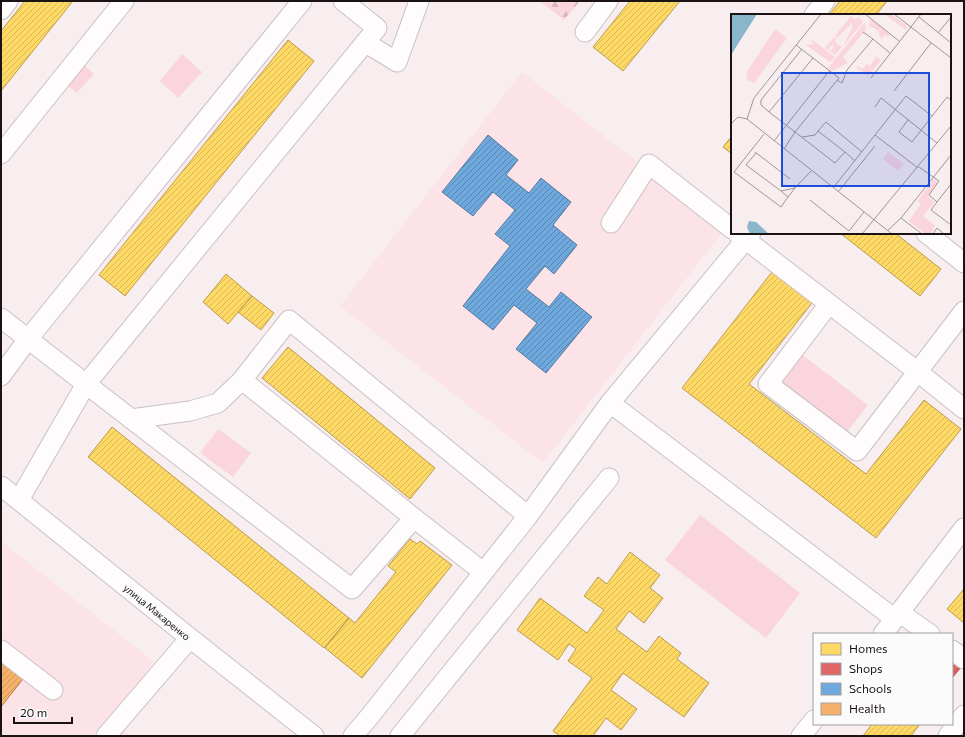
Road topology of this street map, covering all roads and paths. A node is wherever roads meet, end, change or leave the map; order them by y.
1 (8, 1) edge
2 (124, 1) edge
3 (302, 1) edge
4 (342, 1) edge
5 (419, 1) edge
6 (608, 1) edge
7 (825, 1) edge
8 (1, 10) edge
9 (815, 14) edge
10 (585, 32) dead end
11 (366, 43) junction
12 (1, 154) edge
13 (611, 223) dead end
14 (731, 226) edge
15 (742, 234) edge
16 (927, 234) edge
17 (964, 262) edge
18 (829, 304) junction
19 (964, 312) edge
20 (1, 318) edge
21 (28, 339) junction
22 (918, 372) junction
23 (1, 376) edge
24 (242, 380) junction
25 (86, 384) junction
26 (610, 403) junction
27 (964, 409) edge
28 (131, 419) junction
29 (609, 478) dead end
30 (1, 486) edge
31 (19, 500) junction
32 (528, 516) junction
33 (414, 518) junction
34 (964, 528) edge
35 (483, 572) junction
36 (897, 616) junction
37 (884, 633) edge
38 (928, 633) edge
39 (190, 638) junction
40 (1, 650) edge
41 (953, 651) edge
42 (964, 659) edge
43 (53, 690) dead end
44 (964, 715) edge
45 (813, 721) edge
46 (106, 736) edge
47 (314, 736) edge
48 (354, 736) edge
49 (400, 736) edge
50 (801, 736) edge
51 (948, 736) edge

1 - 8 street
2 - 12 street
3 - 21 street
4 - 11 street
5 - 11 street
6 - 10 street
7 - 9 street
11 - 25 street
13 - 14 street
15 - 18 street
15 - 26 street
16 - 17 street
18 - 22 street
18 - 22 street
19 - 22 street
20 - 21 street
21 - 23 street
21 - 25 street
22 - 27 street
24 - 28 street
24 - 32 street
24 - 33 street
25 - 28 street
25 - 31 street
26 - 32 street
26 - 36 street
28 - 33 street
29 - 49 street
30 - 31 street, улица Макаренко
31 - 39 street, улица Макаренко
32 - 35 street
33 - 35 street
34 - 36 street
35 - 48 street
36 - 37 street
36 - 38 street
39 - 46 street
39 - 47 street, улица Макаренко
40 - 43 street
41 - 42 street
44 - 51 street
45 - 50 street

